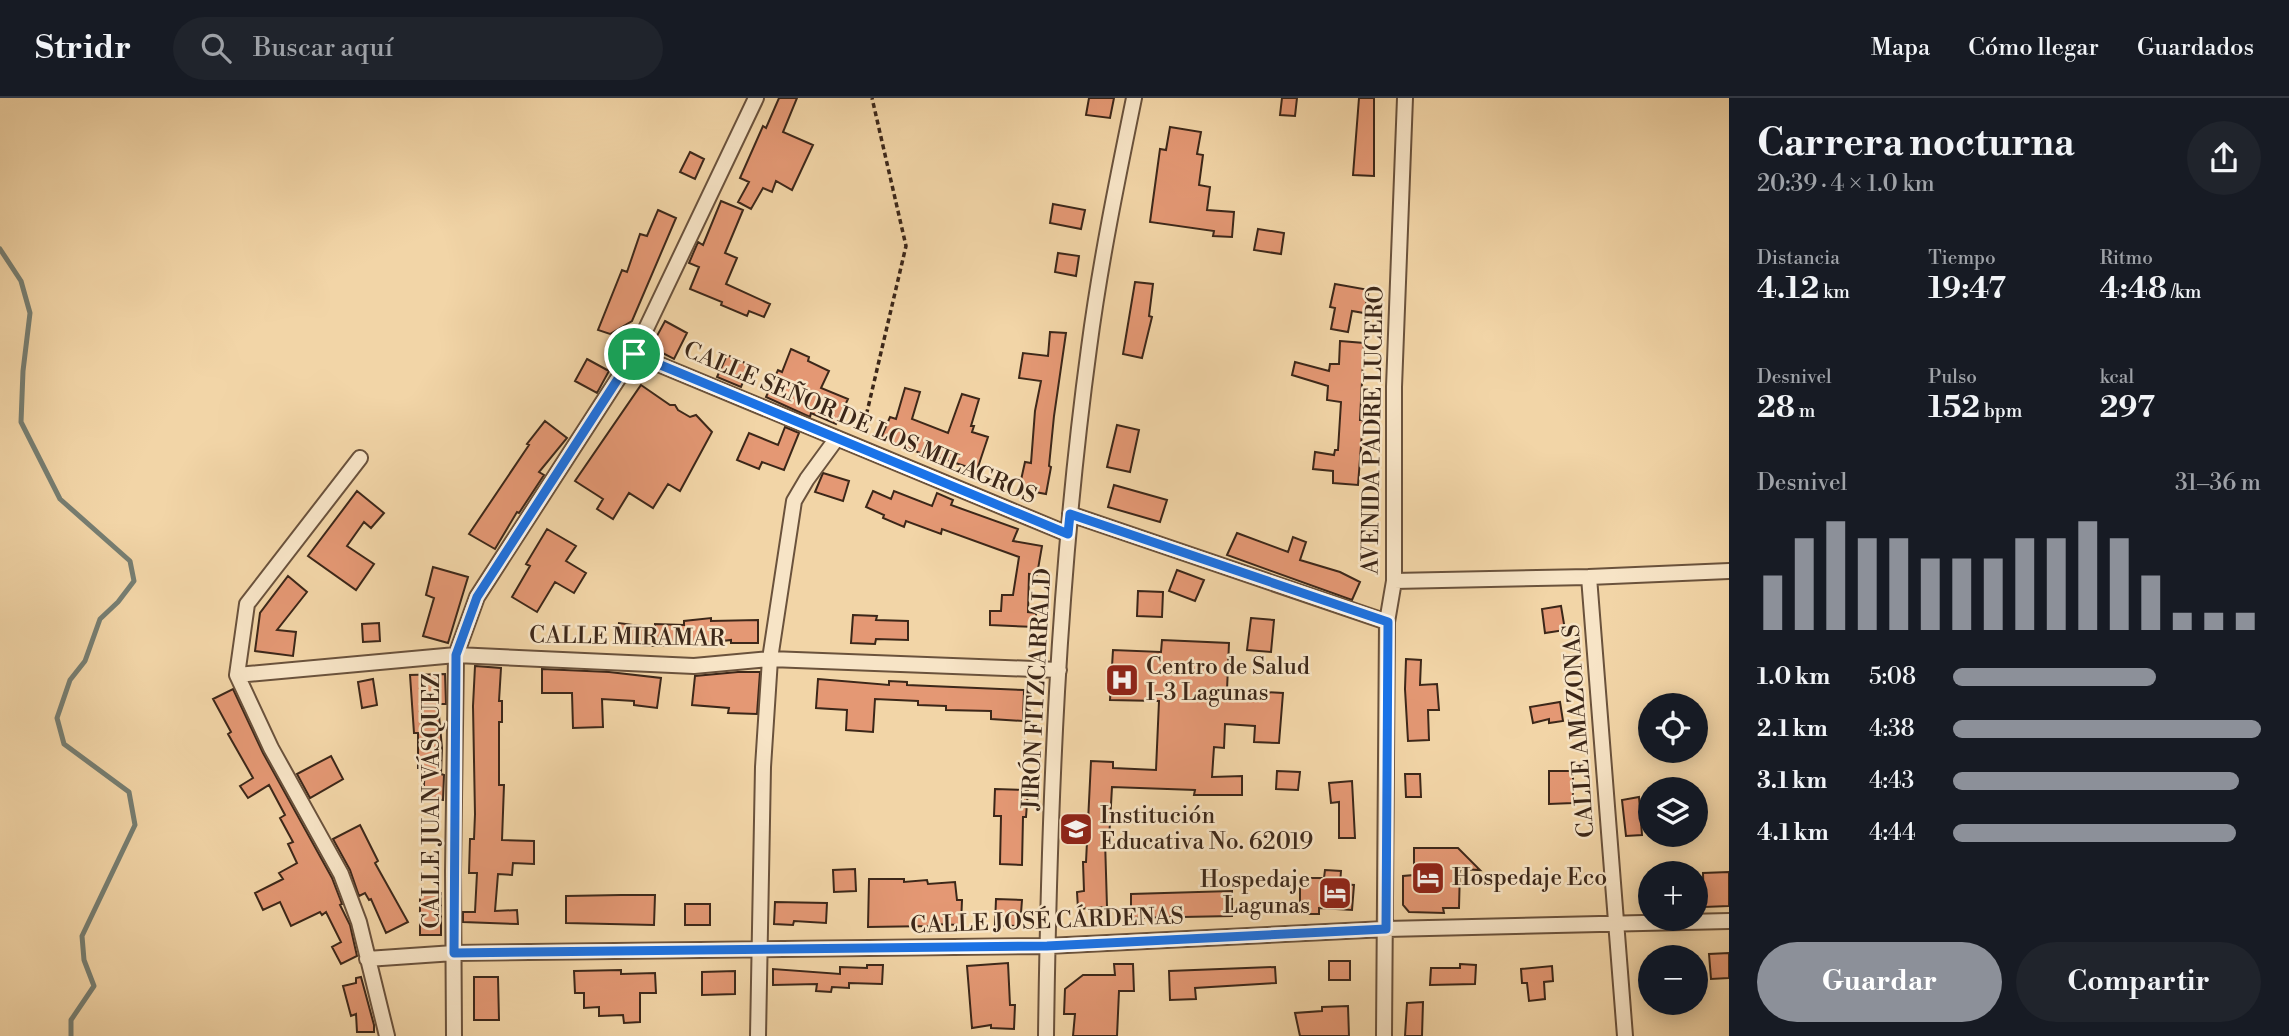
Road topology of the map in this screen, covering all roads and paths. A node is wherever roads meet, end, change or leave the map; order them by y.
1 (756, 98) edge
2 (873, 98) edge
3 (1134, 98) edge
4 (1405, 98) edge
5 (634, 354) junction
6 (837, 438) junction
7 (855, 446) junction
8 (360, 458) dead end
9 (1070, 514) junction
10 (1068, 534) junction
11 (1729, 570) edge
12 (1590, 577) junction
13 (1394, 581) junction
14 (1388, 622) junction
15 (456, 655) junction
16 (770, 659) junction
17 (1059, 670) junction
18 (237, 675) junction
19 (1729, 921) edge
20 (1616, 924) junction
21 (1386, 929) junction
22 (1047, 946) junction
23 (759, 950) junction
24 (454, 953) junction
25 (367, 959) junction
26 (387, 1036) edge
27 (454, 1036) edge
28 (758, 1036) edge
29 (1046, 1036) edge
30 (1384, 1036) edge
31 (1625, 1036) edge

1 - 5 street, CALLE JUAN VÁSQUEZ
2 - 7 path
3 - 9 street, JIRÓN FITZCARRALD
4 - 13 street, AVENIDA PADRE LUCERO
5 - 6 street, CALLE SEÑOR DE LOS MILAGROS
5 - 15 street, CALLE JUAN VÁSQUEZ
6 - 7 street, CALLE SEÑOR DE LOS MILAGROS
6 - 16 street
7 - 10 street, CALLE SEÑOR DE LOS MILAGROS
8 - 18 street
9 - 10 street, JIRÓN FITZCARRALD
9 - 14 street
10 - 17 street, JIRÓN FITZCARRALD
11 - 12 street
12 - 13 street
12 - 20 street, CALLE AMAZONAS
13 - 14 street, AVENIDA PADRE LUCERO
14 - 21 street, AVENIDA PADRE LUCERO
15 - 16 street, CALLE MIRAMAR
15 - 18 street, CALLE MIRAMAR
15 - 24 street, CALLE JUAN VÁSQUEZ
16 - 17 street, CALLE MIRAMAR
16 - 23 street
17 - 22 street, JIRÓN FITZCARRALD
18 - 25 street
19 - 20 street, CALLE JOSÉ CÁRDENAS
20 - 21 street, CALLE JOSÉ CÁRDENAS
20 - 31 street, CALLE AMAZONAS
21 - 22 street, CALLE JOSÉ CÁRDENAS
21 - 30 street, AVENIDA PADRE LUCERO
22 - 23 street, CALLE JOSÉ CÁRDENAS
22 - 29 street, JIRÓN FITZCARRALD
23 - 24 street, CALLE JOSÉ CÁRDENAS
23 - 28 street
24 - 25 street, CALLE JOSÉ CÁRDENAS
24 - 27 street, CALLE JUAN VÁSQUEZ
25 - 26 street

